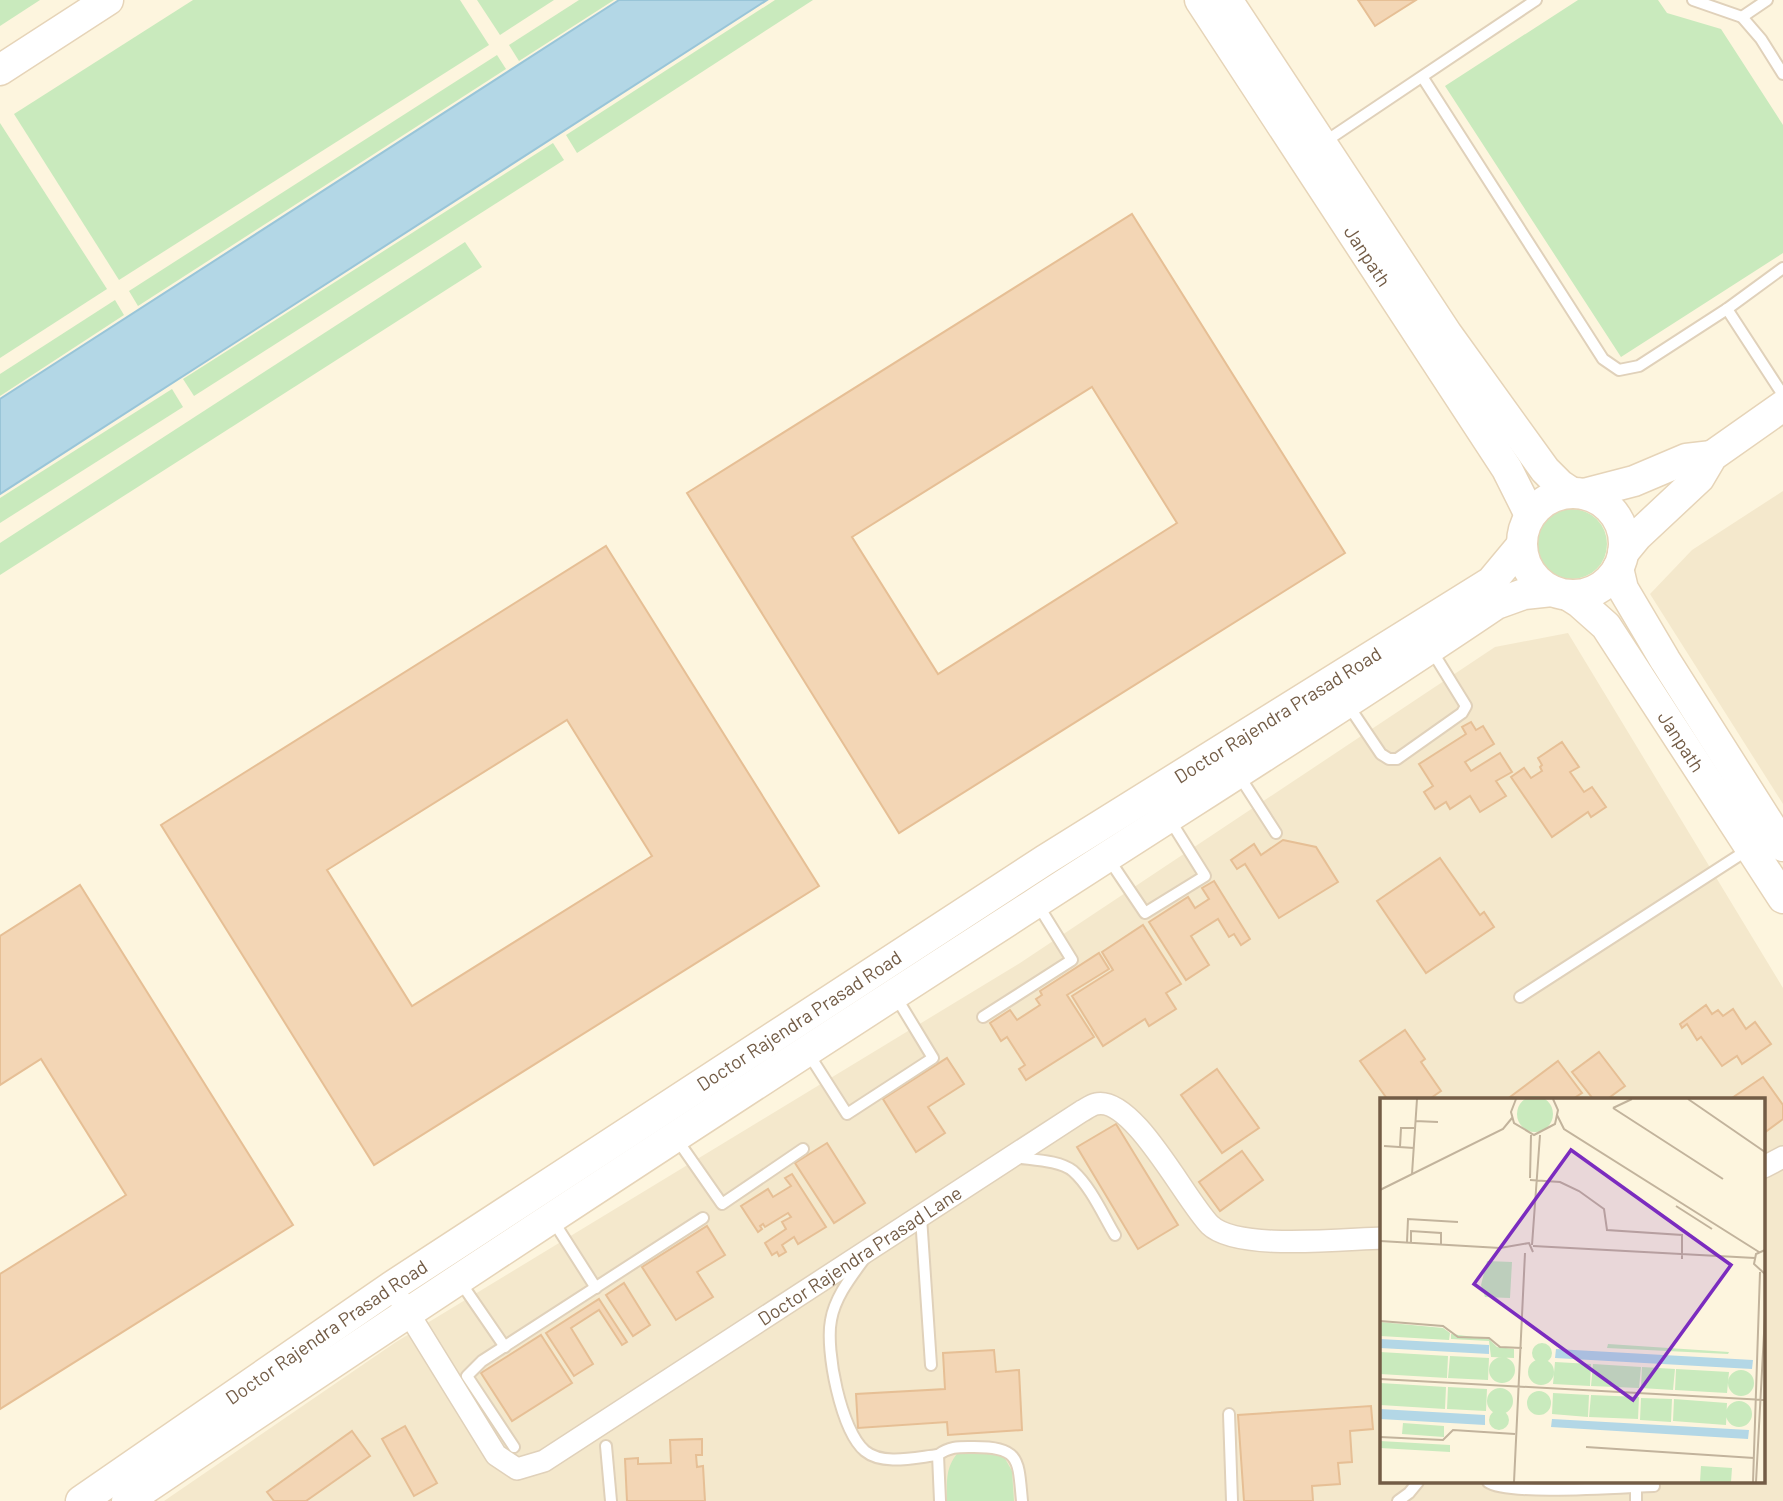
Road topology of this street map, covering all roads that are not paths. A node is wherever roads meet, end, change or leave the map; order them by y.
1 (108, 0) edge
2 (1200, 0) edge
3 (1227, 0) edge
4 (1536, 0) edge
5 (1693, 0) edge
6 (1767, 0) edge
7 (1742, 17) junction
8 (1251, 58) junction
9 (0, 70) edge
10 (1783, 74) edge
11 (1423, 78) junction
12 (1320, 145) junction
13 (1783, 268) edge
14 (1727, 309) junction
15 (1783, 395) edge
16 (1783, 406) edge
17 (1712, 456) junction
18 (1578, 493) junction
19 (1531, 515) junction
20 (1521, 546) junction
21 (1621, 561) junction
22 (1560, 593) junction
23 (1430, 649) junction
24 (1347, 702) junction
25 (1238, 774) junction
26 (1169, 817) junction
27 (1276, 833) dead end
28 (1783, 846) edge
29 (1751, 847) junction
30 (1107, 857) junction
31 (1783, 898) edge
32 (1036, 903) junction
33 (895, 995) junction
34 (1520, 997) dead end
35 (983, 1017) dead end
36 (807, 1051) junction
37 (675, 1137) junction
38 (803, 1149) dead end
39 (1012, 1157) junction
40 (1783, 1157) edge
41 (1766, 1166) edge
42 (551, 1217) junction
43 (921, 1217) junction
44 (703, 1218) dead end
45 (1115, 1235) dead end
46 (1380, 1238) edge
47 (871, 1248) junction
48 (458, 1278) junction
49 (596, 1288) junction
50 (399, 1299) junction
51 (505, 1347) junction
52 (931, 1364) dead end
53 (1229, 1414) dead end
54 (606, 1446) dead end
55 (514, 1447) dead end
56 (938, 1455) junction
57 (1416, 1484) edge
58 (1491, 1484) edge
59 (1636, 1486) junction
60 (1654, 1486) dead end
61 (1581, 1488) junction
62 (81, 1501) edge
63 (127, 1501) edge
64 (611, 1501) edge
65 (940, 1501) edge
66 (1022, 1501) edge
67 (1232, 1501) edge
68 (1398, 1501) edge
69 (1580, 1501) edge
70 (1636, 1501) edge

1 - 9 main road
2 - 8 main road, Janpath
3 - 8 main road, Janpath
4 - 11 lane
5 - 7 lane
6 - 7 lane
7 - 10 lane
8 - 12 main road, Janpath
8 - 19 main road, Janpath
11 - 12 lane
11 - 14 lane
12 - 18 main road, Janpath
13 - 14 lane
14 - 15 lane
16 - 17 main road
17 - 18 main road
17 - 21 main road
18 - 19 main road
18 - 21 main road
19 - 20 main road
20 - 22 main road
20 - 50 main road, Doctor Rajendra Prasad Road
21 - 22 main road
21 - 28 main road, Janpath
22 - 23 main road, Doctor Rajendra Prasad Road
22 - 29 main road, Janpath
23 - 24 main road, Doctor Rajendra Prasad Road
23 - 24 lane
24 - 25 main road, Doctor Rajendra Prasad Road
25 - 26 main road, Doctor Rajendra Prasad Road
25 - 27 lane
26 - 30 main road, Doctor Rajendra Prasad Road
26 - 30 lane
29 - 31 main road, Janpath
29 - 34 lane
30 - 32 main road, Doctor Rajendra Prasad Road
32 - 33 main road, Doctor Rajendra Prasad Road
32 - 35 lane
33 - 36 main road, Doctor Rajendra Prasad Road
33 - 36 lane
36 - 37 main road, Doctor Rajendra Prasad Road
37 - 38 lane
37 - 42 main road, Doctor Rajendra Prasad Road
39 - 43 street, Doctor Rajendra Prasad Lane
39 - 45 lane
39 - 46 street, Doctor Rajendra Prasad Lane
40 - 41 street
42 - 48 main road, Doctor Rajendra Prasad Road
42 - 49 lane
43 - 47 street, Doctor Rajendra Prasad Lane
43 - 52 lane
44 - 49 lane
47 - 50 street, Doctor Rajendra Prasad Lane
47 - 56 lane
48 - 50 main road, Doctor Rajendra Prasad Road
48 - 51 lane
49 - 51 lane
50 - 62 main road, Doctor Rajendra Prasad Road
50 - 63 main road, Doctor Rajendra Prasad Road
51 - 55 lane
53 - 67 lane
54 - 64 lane
56 - 65 lane
56 - 66 lane
57 - 68 lane
58 - 61 lane
59 - 60 lane
59 - 61 lane
59 - 70 lane
61 - 69 lane

